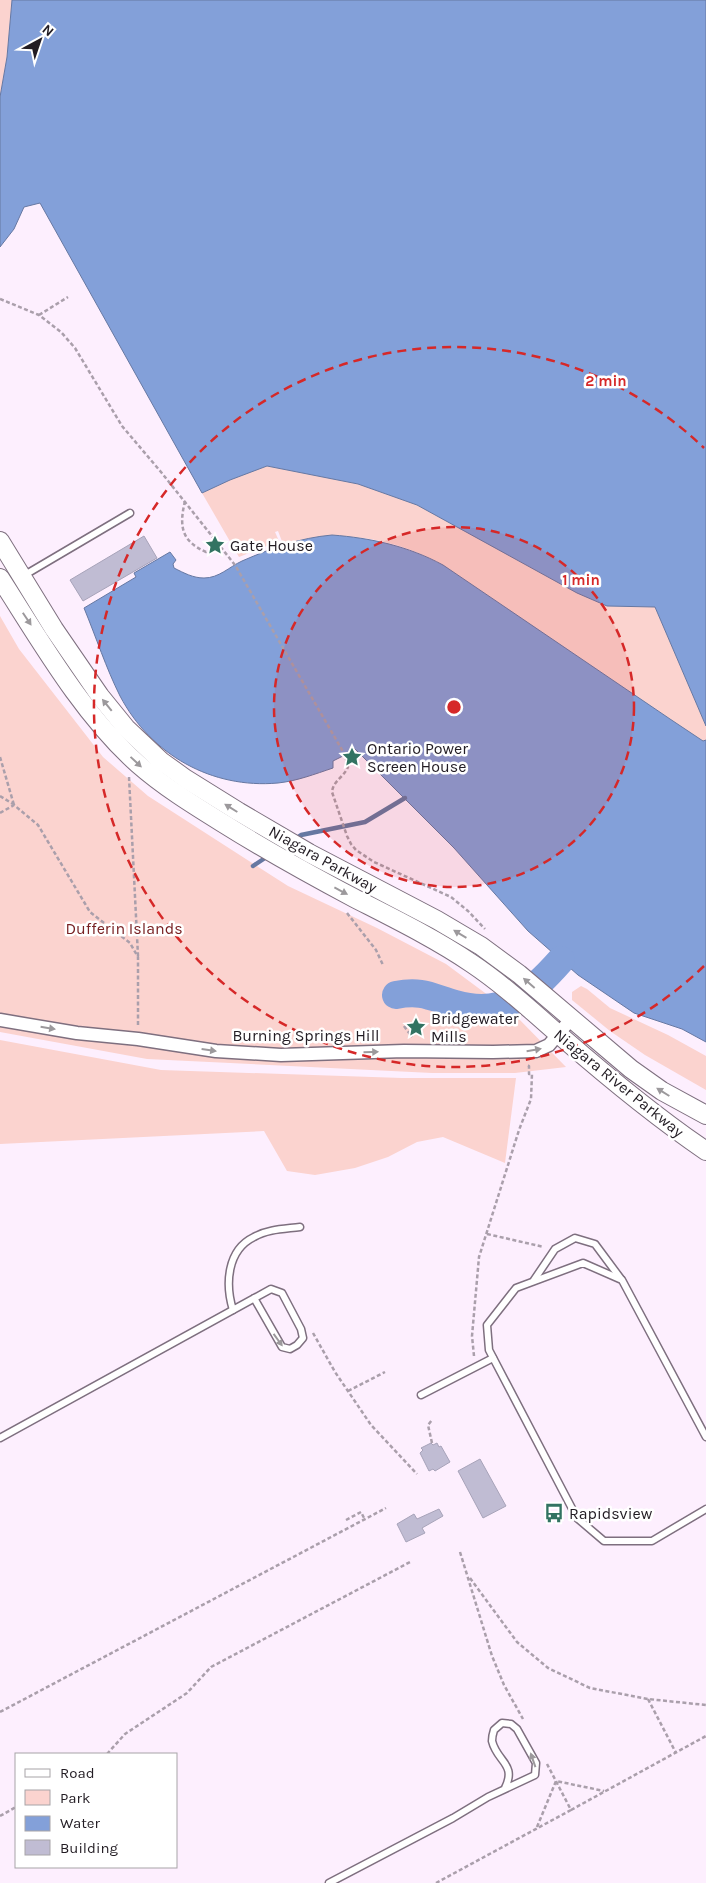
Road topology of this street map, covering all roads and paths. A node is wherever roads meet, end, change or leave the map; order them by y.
1 (68, 297) dead end
2 (0, 299) edge
3 (39, 315) junction
4 (185, 501) junction
5 (130, 513) dead end
6 (0, 541) edge
7 (220, 546) junction
8 (22, 576) junction
9 (0, 578) edge
10 (0, 757) edge
11 (128, 771) dead end
12 (0, 796) edge
13 (14, 805) junction
14 (0, 813) edge
15 (354, 921) dead end
16 (488, 932) dead end
17 (138, 957) junction
18 (384, 965) dead end
19 (534, 1013) joint
20 (571, 1019) junction
21 (0, 1020) edge
22 (559, 1035) junction
23 (138, 1039) junction
24 (529, 1066) dead end
25 (706, 1115) edge
26 (706, 1151) edge
27 (300, 1227) dead end
28 (487, 1234) junction
29 (555, 1249) junction
30 (622, 1280) junction
31 (534, 1281) junction
32 (254, 1298) junction
33 (232, 1310) junction
34 (313, 1331) dead end
35 (474, 1356) dead end
36 (493, 1358) junction
37 (385, 1372) dead end
38 (348, 1391) junction
39 (421, 1395) dead end
40 (432, 1420) dead end
41 (706, 1437) edge
42 (0, 1438) edge
43 (432, 1443) dead end
44 (417, 1474) dead end
45 (386, 1508) dead end
46 (706, 1509) edge
47 (364, 1518) junction
48 (346, 1520) dead end
49 (460, 1552) dead end
50 (412, 1560) dead end
51 (467, 1575) junction
52 (648, 1699) junction
53 (706, 1705) edge
54 (0, 1712) edge
55 (523, 1720) dead end
56 (706, 1736) edge
57 (107, 1753) edge
58 (676, 1753) junction
59 (546, 1763) dead end
60 (556, 1781) junction
61 (505, 1788) junction
62 (605, 1791) junction
63 (15, 1808) edge
64 (571, 1810) junction
65 (0, 1816) edge
66 (537, 1828) junction
67 (329, 1883) edge
68 (436, 1883) edge

1 - 3 path
2 - 3 path
3 - 4 path
4 - 7 path
4 - 7 path
5 - 8 lane
6 - 8 main road, Niagara Parkway
7 - 16 path
20 -> 8 main road, Niagara Parkway
9 -> 19 main road, Niagara Parkway
10 - 13 path
11 - 17 path
12 - 13 path
13 - 14 path
13 - 17 path
15 - 18 path
17 - 23 path
19 - 22 main road, Niagara River Parkway
20 - 22 street, Burning Springs Hill
25 -> 20 main road, Niagara Parkway
21 -> 23 street, Burning Springs Hill
23 -> 22 street, Burning Springs Hill
22 - 26 main road, Niagara River Parkway
24 - 28 path
27 - 33 lane
28 - 29 path
28 - 35 path
29 - 30 lane
29 - 31 lane
30 - 31 lane
30 - 41 lane
31 - 36 lane
32 -> 32 lane
32 - 33 lane
33 - 42 lane
34 - 38 path
36 - 39 lane
36 - 46 lane
37 - 38 path
38 - 44 path
40 - 43 path
45 - 47 path
47 - 48 path
47 - 54 path
49 - 51 path
50 - 57 path
51 - 52 path
51 - 55 path
52 - 53 path
52 - 58 path
56 - 58 path
58 - 62 path
59 - 60 path
60 - 62 path
60 - 64 path
60 - 66 path
61 -> 61 lane
61 - 67 lane
62 - 64 path
63 - 65 path
64 - 66 path
66 - 68 path

